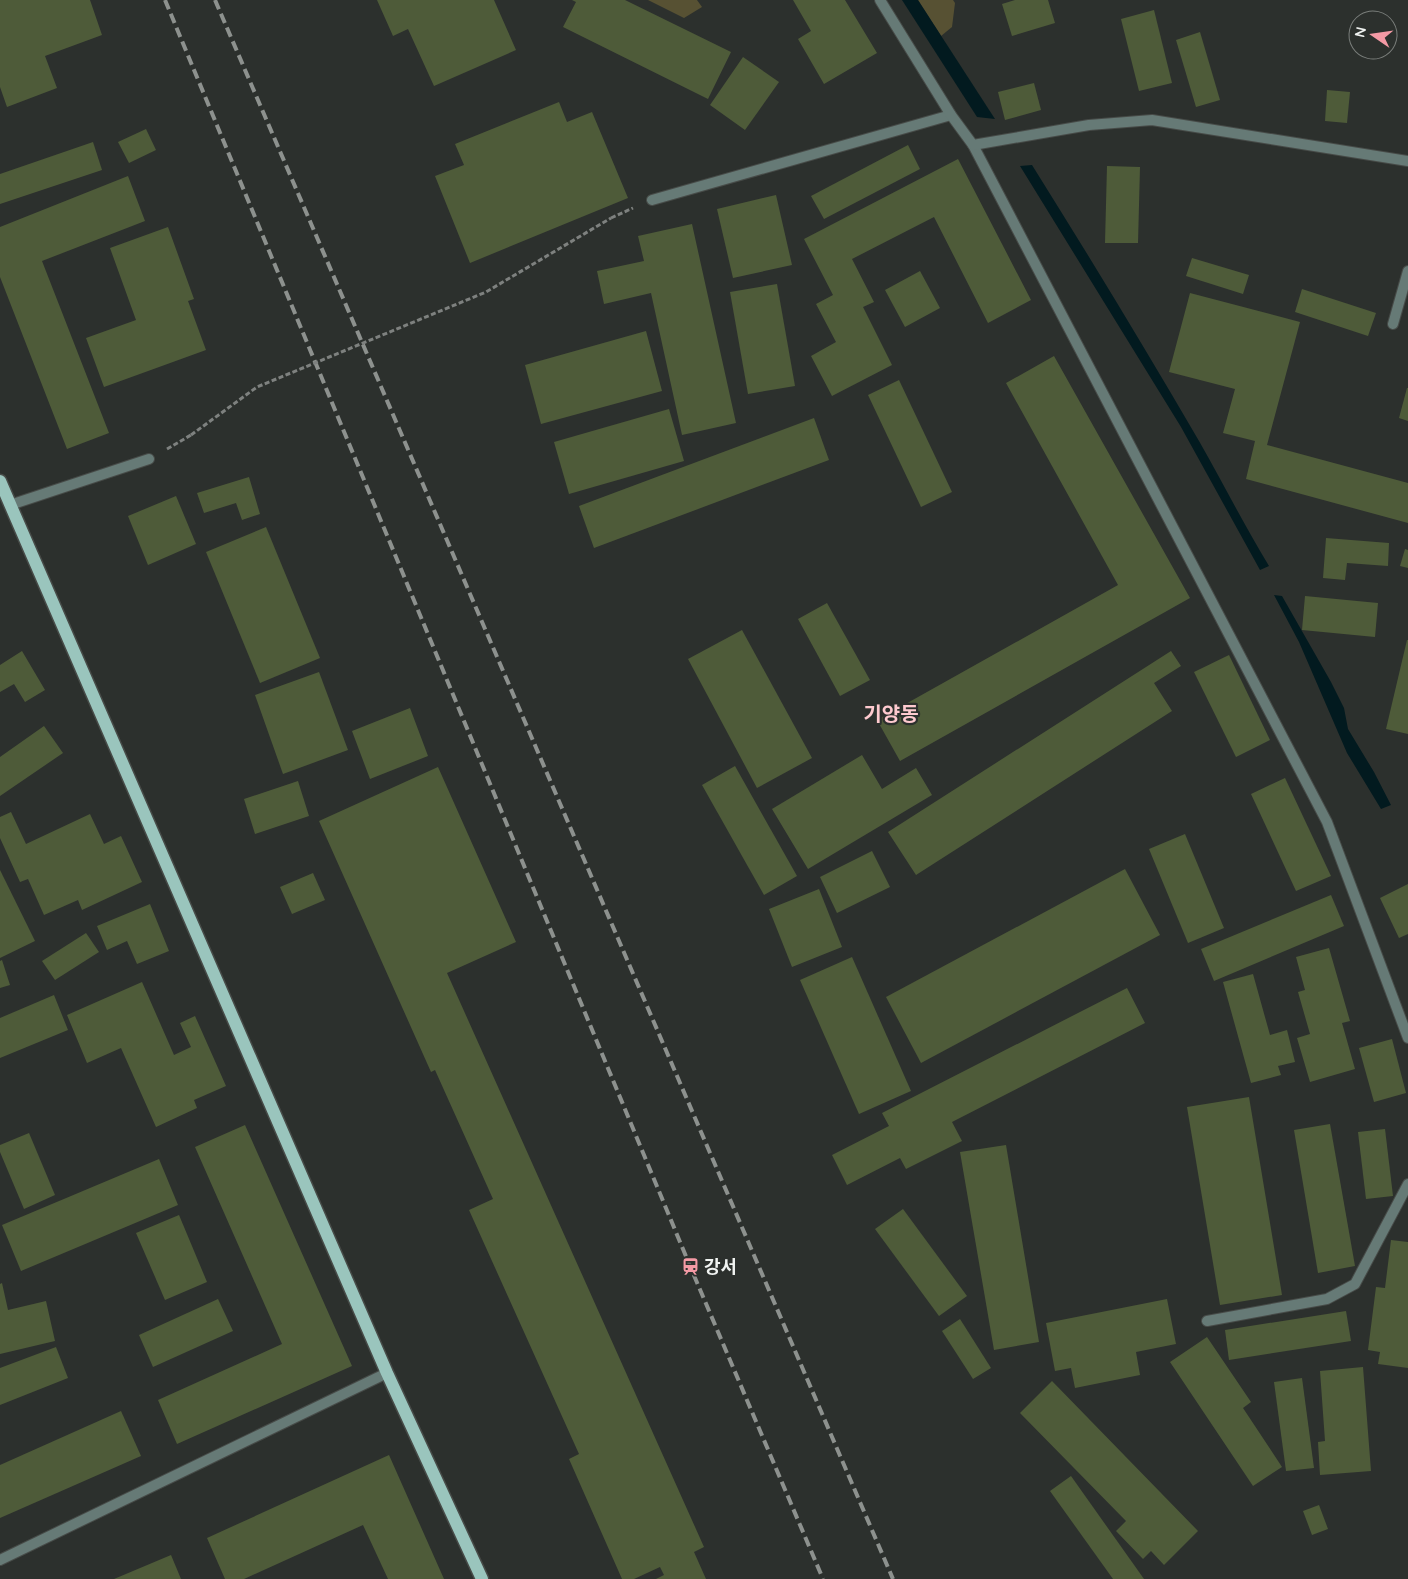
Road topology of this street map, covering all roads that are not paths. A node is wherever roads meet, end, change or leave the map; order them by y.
1 (880, 0) edge
2 (950, 115) junction
3 (973, 145) junction
4 (1408, 161) edge
5 (652, 200) dead end
6 (1408, 271) edge
7 (1393, 324) dead end
8 (149, 459) dead end
9 (0, 481) edge
10 (10, 504) junction
11 (1408, 1038) edge
12 (1408, 1184) edge
13 (1207, 1321) dead end
14 (387, 1373) junction
15 (0, 1560) edge
16 (482, 1579) edge

1 - 2 street
2 - 3 street
2 - 5 street
3 - 4 street
3 - 11 street
6 - 7 street
8 - 10 street
9 - 10 main road
10 - 14 main road
12 - 13 street
14 - 15 street
14 - 16 main road

